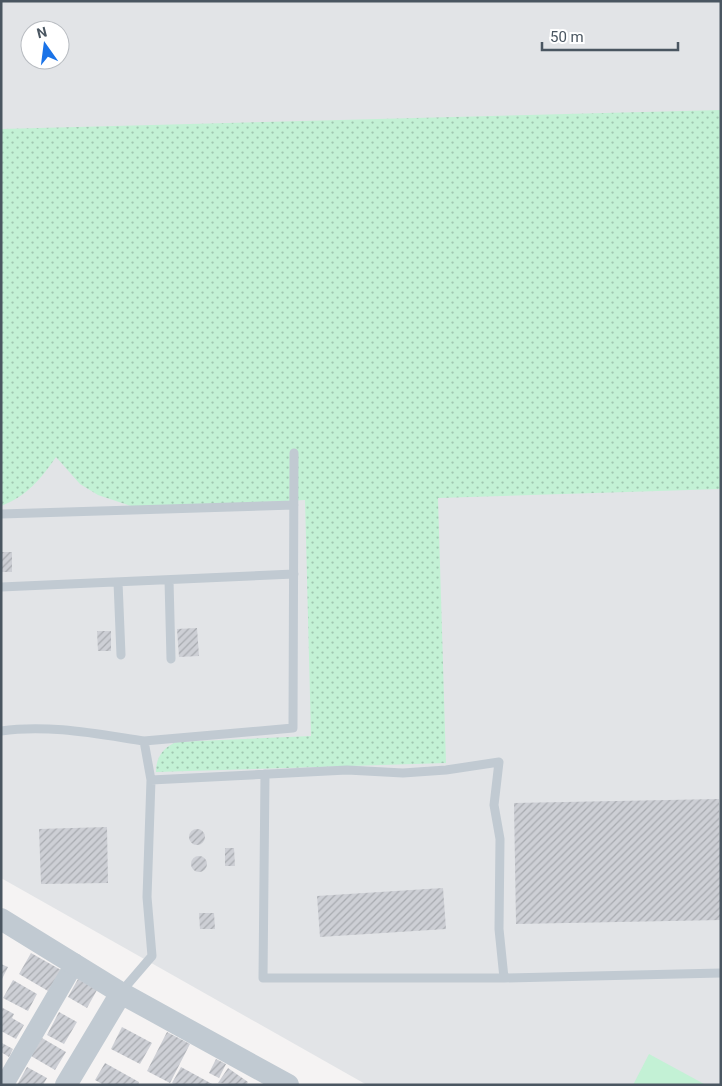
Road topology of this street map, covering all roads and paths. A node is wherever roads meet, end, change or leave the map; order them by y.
1 (294, 453) dead end
2 (294, 505) junction
3 (1, 514) edge
4 (294, 574) junction
5 (169, 580) junction
6 (118, 582) junction
7 (1, 587) edge
8 (121, 655) dead end
9 (171, 659) dead end
10 (1, 731) edge
11 (144, 741) junction
12 (265, 774) junction
13 (151, 780) junction
14 (1, 918) edge
15 (75, 963) junction
16 (721, 973) edge
17 (504, 978) junction
18 (121, 993) junction
19 (4, 1085) edge
20 (67, 1085) edge
21 (288, 1085) edge

1 - 2 lane
2 - 3 lane
2 - 4 lane
4 - 5 lane
4 - 11 lane
5 - 6 lane
5 - 9 lane
6 - 7 lane
6 - 8 lane
10 - 11 lane
11 - 13 lane
12 - 13 lane
12 - 17 lane
12 - 17 lane
13 - 18 lane
14 - 15 street
15 - 18 street
15 - 19 street
16 - 17 lane
18 - 20 street
18 - 21 street

